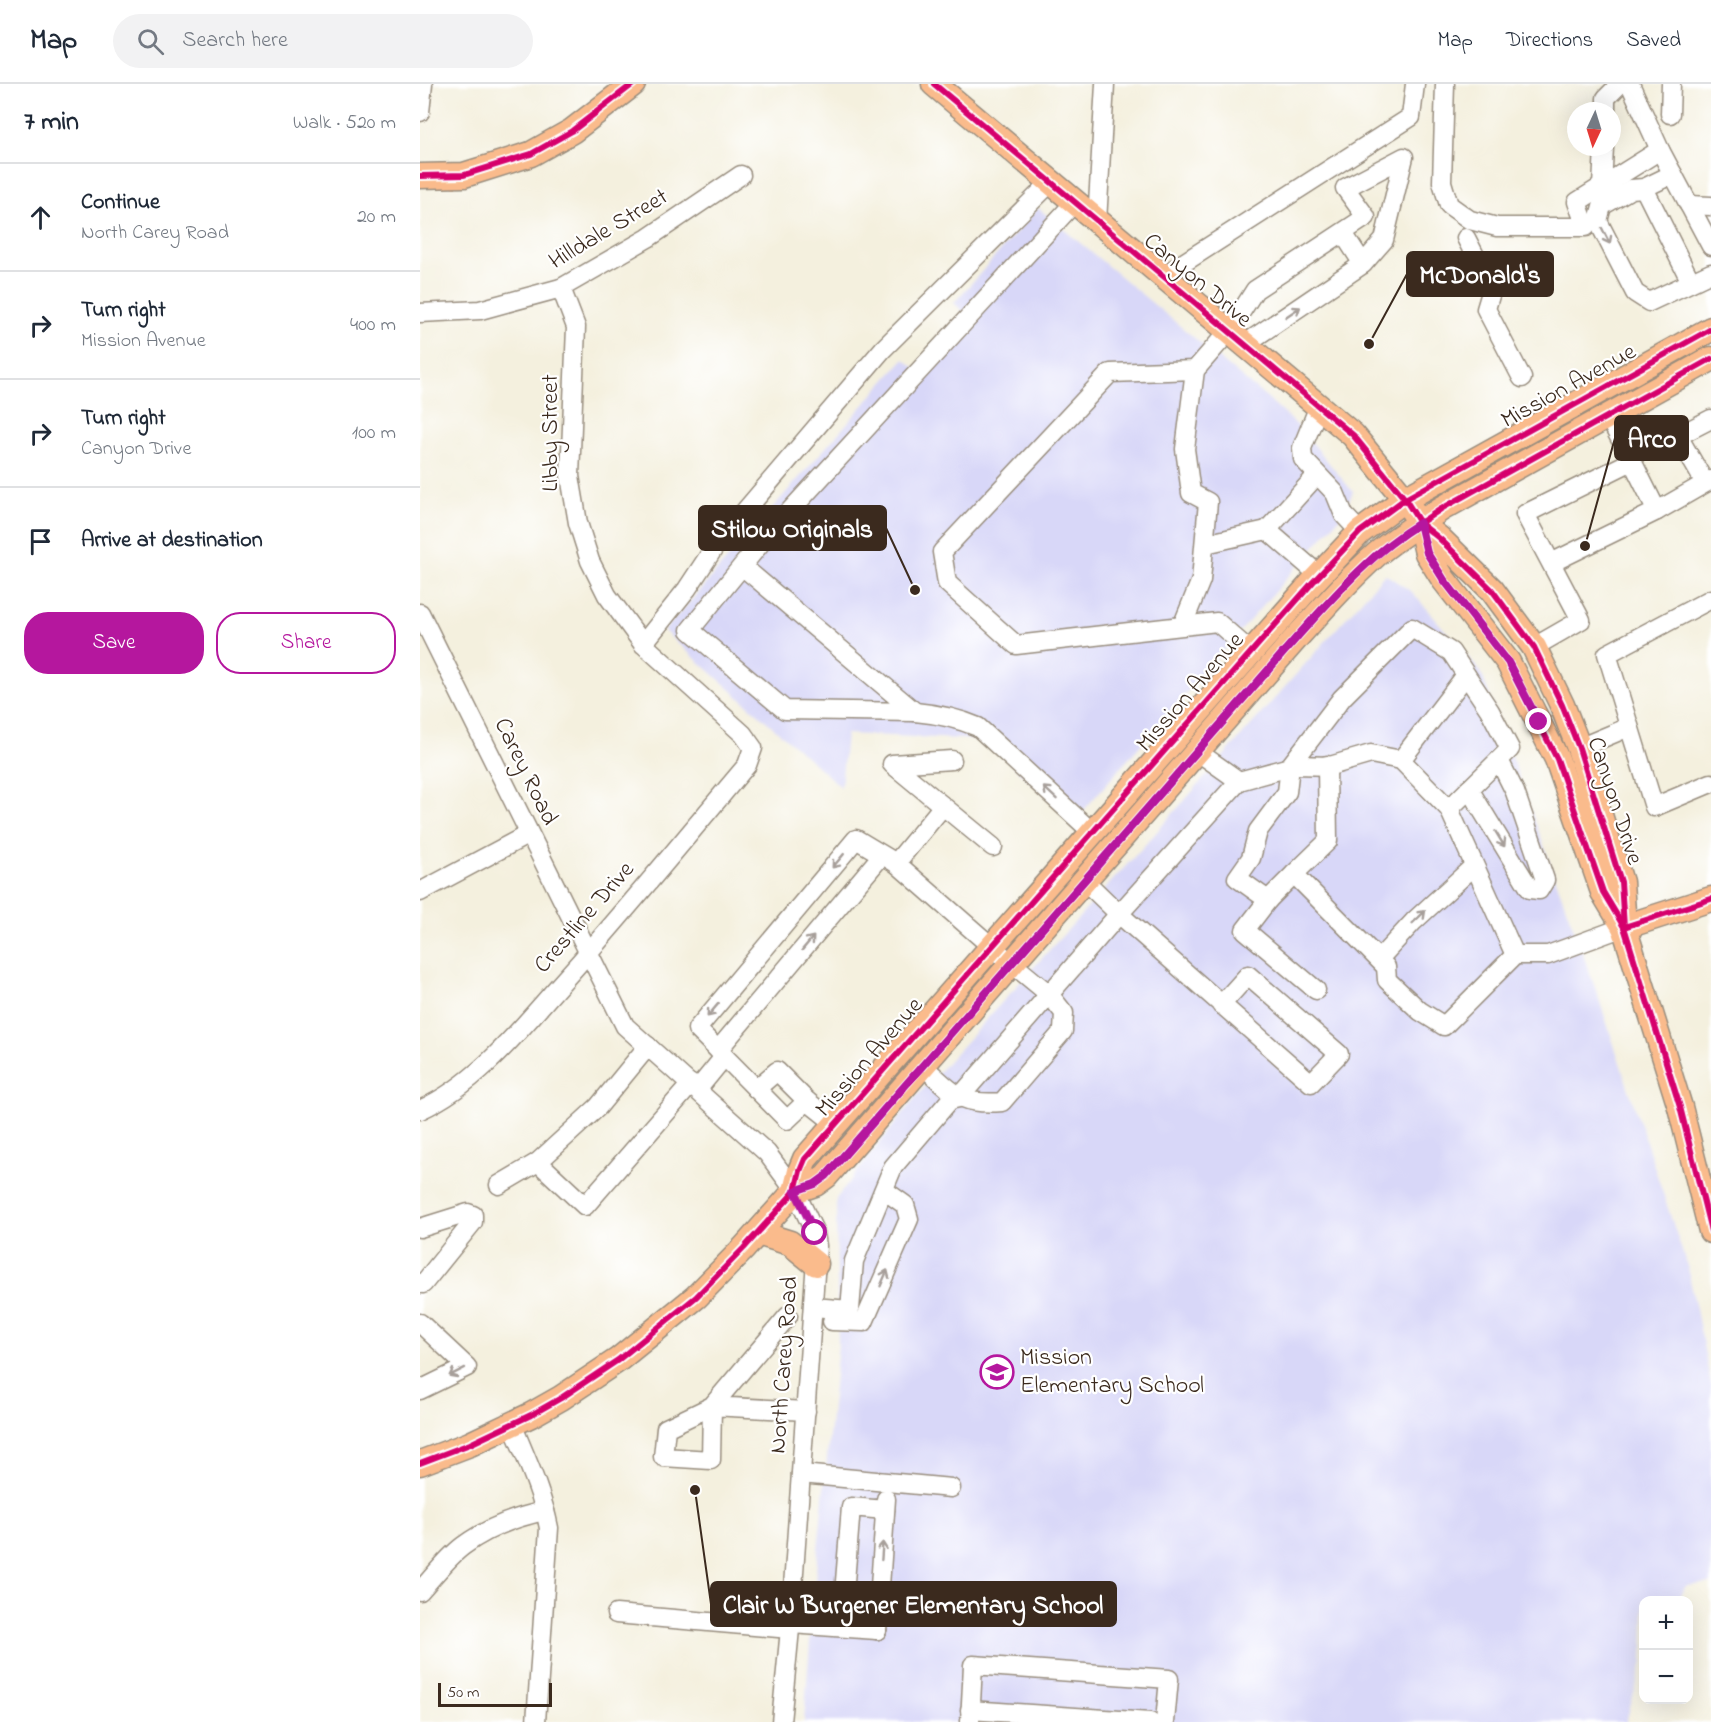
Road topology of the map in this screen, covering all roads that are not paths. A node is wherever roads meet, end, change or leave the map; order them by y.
1 (423, 84) edge
2 (633, 84) edge
3 (1105, 84) edge
4 (1415, 84) edge
5 (1445, 84) edge
6 (1620, 84) edge
7 (1630, 84) edge
8 (1671, 84) edge
9 (944, 87) edge
10 (1606, 102) edge
11 (420, 112) edge
12 (1670, 114) dead end
13 (1660, 150) junction
14 (1604, 156) edge
15 (1673, 174) junction
16 (741, 175) dead end
17 (420, 176) edge
18 (1051, 182) junction
19 (1602, 187) junction
20 (1644, 188) junction
21 (1074, 202) junction
22 (1393, 204) junction
23 (1689, 205) junction
24 (1711, 206) edge
25 (1366, 217) junction
26 (1097, 222) junction
27 (1343, 233) junction
28 (1466, 238) dead end
29 (1711, 246) edge
30 (1363, 264) junction
31 (1533, 270) dead end
32 (1711, 273) edge
33 (1163, 276) junction
34 (1691, 282) junction
35 (561, 288) junction
36 (1492, 289) junction
37 (420, 313) edge
38 (1711, 329) edge
39 (1237, 338) junction
40 (1711, 348) edge
41 (1711, 359) edge
42 (1195, 370) junction
43 (1522, 378) dead end
44 (1642, 397) junction
45 (1319, 406) junction
46 (1608, 416) junction
47 (1711, 419) edge
48 (1632, 461) junction
49 (1317, 475) junction
50 (1708, 481) edge
51 (1405, 499) junction
52 (1657, 511) junction
53 (1420, 523) junction
54 (1267, 531) junction
55 (1360, 532) junction
56 (1205, 544) junction
57 (1551, 563) junction
58 (742, 566) junction
59 (1319, 575) junction
60 (1711, 599) edge
61 (420, 612) edge
62 (1183, 624) junction
63 (643, 645) junction
64 (1534, 646) junction
65 (1251, 652) junction
66 (1466, 675) junction
67 (915, 712) junction
68 (1629, 727) junction
69 (743, 734) joint
70 (1579, 748) junction
71 (1198, 752) junction
72 (952, 760) dead end
73 (1401, 760) junction
74 (1499, 760) junction
75 (1327, 765) junction
76 (1290, 766) junction
77 (1239, 781) junction
78 (1711, 783) edge
79 (1469, 789) junction
80 (942, 806) junction
81 (1449, 808) junction
82 (1093, 832) junction
83 (529, 834) junction
84 (993, 847) dead end
85 (889, 859) junction
86 (1474, 866) junction
87 (1294, 874) junction
88 (1085, 881) junction
89 (420, 892) edge
90 (1711, 899) edge
91 (1268, 900) junction
92 (1119, 914) junction
93 (1624, 927) junction
94 (992, 947) junction
95 (589, 952) junction
96 (1515, 955) junction
97 (1379, 959) junction
98 (1012, 963) junction
99 (1316, 990) dead end
100 (1049, 994) junction
101 (1221, 1005) junction
102 (648, 1046) junction
103 (721, 1054) junction
104 (923, 1066) junction
105 (694, 1087) junction
106 (756, 1089) junction
107 (959, 1098) junction
108 (807, 1101) junction
109 (420, 1110) edge
110 (836, 1124) junction
111 (538, 1162) junction
112 (499, 1185) dead end
113 (884, 1190) junction
114 (795, 1191) junction
115 (420, 1228) edge
116 (1711, 1231) edge
117 (758, 1233) junction
118 (816, 1264) junction
119 (423, 1284) dead end
120 (813, 1313) junction
121 (859, 1313) junction
122 (788, 1316) dead end
123 (420, 1323) edge
124 (422, 1386) edge
125 (806, 1411) junction
126 (512, 1424) junction
127 (420, 1463) edge
128 (801, 1474) junction
129 (887, 1482) junction
130 (951, 1488) dead end
131 (885, 1510) junction
132 (545, 1512) junction
133 (420, 1590) edge
134 (616, 1614) dead end
135 (791, 1626) junction
136 (877, 1630) junction
137 (970, 1716) edge
138 (536, 1722) edge
139 (781, 1722) edge
140 (1150, 1722) edge
141 (1165, 1722) edge

1 - 11 street
2 - 17 main road
3 - 26 street
4 - 33 street
5 - 19 street
6 - 10 street
7 - 13 street
8 - 12 street
9 - 18 main road, Canyon Drive
13 - 15 street
13 - 19 street
14 - 19 street
15 - 20 street
15 - 23 street
16 - 35 street, Hilldale Street
18 - 21 main road, Canyon Drive
18 - 63 street
20 - 34 street
20 -> 34 street
21 - 26 main road, Canyon Drive
21 - 58 street
22 - 25 street
22 - 25 street
22 - 30 street
23 - 24 street
23 - 29 street
25 - 27 street
26 - 33 main road, Canyon Drive
27 - 30 street
27 - 39 street
28 - 36 street
39 -> 30 street
31 - 36 street
32 - 34 street
33 - 39 main road, Canyon Drive
35 - 37 street, Hilldale Street
35 - 63 street, Libby Street
36 - 43 street
38 - 51 main road, Mission Avenue
39 - 42 street
39 - 45 main road, Canyon Drive
40 - 44 main road
41 - 44 main road, Mission Avenue
42 - 56 street
42 - 62 street
44 - 46 main road, Mission Avenue
45 - 49 street
45 - 51 main road, Canyon Drive
46 - 48 street
46 - 53 main road, Mission Avenue
47 - 50 street
48 - 52 street
48 - 57 street
49 - 54 street
49 - 55 street
50 - 52 street
51 - 53 main road, Canyon Drive
51 - 55 main road, Mission Avenue
52 - 57 street
53 - 64 main road, Canyon Drive
53 - 71 main road, Mission Avenue
53 - 93 main road, Canyon Drive
54 - 56 street
54 - 59 street
55 - 59 main road, Mission Avenue
56 - 62 street
57 - 64 street
58 - 67 street
58 - 67 street
59 - 65 main road, Mission Avenue
60 - 68 street
61 - 83 street, Carey Road
62 - 65 street
63 - 69 street, Libby Street
64 - 70 main road, Canyon Drive
65 - 82 main road, Mission Avenue
66 - 73 street
66 - 74 street
66 - 76 street
82 -> 67 street
68 - 70 street
68 - 78 street
69 - 95 street, Crestline Drive
70 - 93 main road, Canyon Drive
71 - 77 street
71 - 88 main road, Mission Avenue
72 - 80 street
73 - 75 street
73 - 81 street
74 - 79 street
79 -> 74 street
75 - 76 street
75 - 87 street
76 - 77 street
76 - 91 street
77 - 92 street
79 - 81 street
80 - 84 street
80 - 85 street
81 - 86 street
82 - 94 main road, Mission Avenue
83 - 89 street
83 - 95 street, Carey Road
85 - 94 street
103 -> 85 street
85 -> 103 street
86 - 96 street
97 -> 86 street
87 - 91 street
87 - 97 street
88 - 92 street
88 - 98 main road, Mission Avenue
90 - 93 main road
91 - 99 street
92 - 100 street
92 - 101 street
93 - 96 street
93 - 116 main road, Canyon Drive
94 - 98 street
94 - 110 main road, Mission Avenue
95 - 102 street, North Carey Road
95 - 109 street, Crestline Drive
96 - 97 street
98 - 100 street
98 - 104 main road, Mission Avenue
100 - 107 street
100 - 107 street
101 - 101 street
102 - 105 street, North Carey Road
102 - 111 street
103 - 105 street
103 - 106 street
104 - 107 street
104 - 114 main road, Mission Avenue
105 - 111 street
105 - 114 street, North Carey Road
106 - 108 street
106 - 108 street
107 - 113 street
108 - 110 street
110 - 114 main road, Mission Avenue
111 - 112 street
113 - 121 street
121 -> 113 street
114 - 117 main road, Mission Avenue
114 - 118 street, North Carey Road
115 - 119 street
117 - 118 main road
117 - 126 main road, Mission Avenue
118 - 120 street, North Carey Road
120 - 121 street
120 - 125 street, North Carey Road
122 - 125 street
123 -> 124 street
125 - 128 street, North Carey Road
126 - 127 main road, Mission Avenue
126 - 132 street
128 - 129 street
128 - 135 street, North Carey Road
129 - 130 street
129 - 131 street
136 -> 131 street
131 - 136 street
132 - 133 street
132 - 138 street
134 - 135 street
135 - 136 street
135 - 139 street, North Carey Road
137 - 140 street
137 - 141 street

